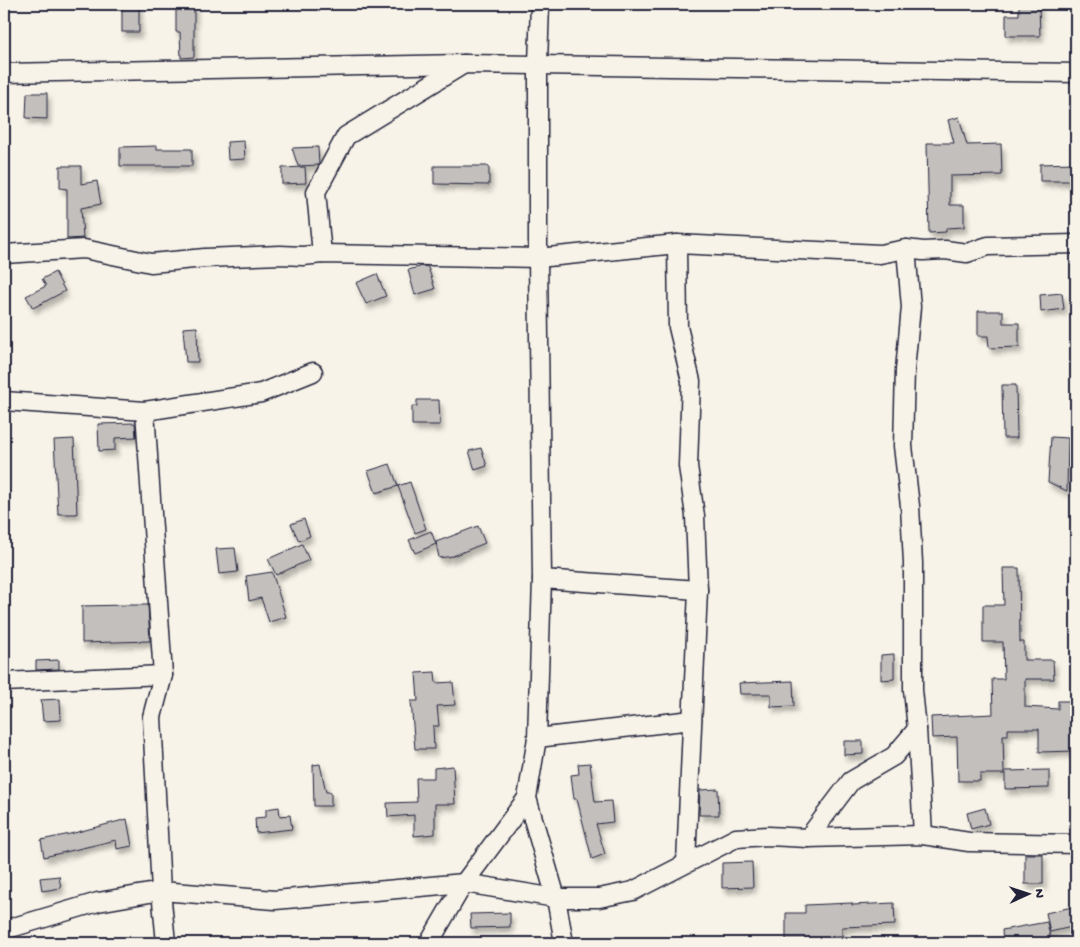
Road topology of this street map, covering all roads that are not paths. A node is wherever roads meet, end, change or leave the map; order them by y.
1 (540, 4) edge
2 (464, 64) junction
3 (538, 64) junction
4 (4, 73) edge
5 (1076, 73) edge
6 (677, 244) junction
7 (1076, 244) edge
8 (906, 250) junction
9 (4, 254) edge
10 (322, 254) junction
11 (538, 258) junction
12 (313, 372) dead end
13 (4, 401) edge
14 (145, 412) junction
15 (542, 579) junction
16 (698, 590) junction
17 (163, 675) junction
18 (4, 682) edge
19 (692, 720) junction
20 (917, 729) junction
21 (537, 738) junction
22 (527, 798) junction
23 (923, 835) junction
24 (808, 838) junction
25 (1076, 844) edge
26 (686, 863) junction
27 (464, 883) junction
28 (161, 891) junction
29 (556, 898) junction
30 (4, 930) edge
31 (166, 943) edge
32 (429, 943) edge
33 (564, 943) edge

1 - 3 street
2 - 3 street
2 - 4 street
2 - 10 street
3 - 5 street
3 - 11 street
6 - 8 street
6 - 11 street
6 - 16 street
7 - 8 street
8 - 20 street
9 - 10 street
10 - 11 street
11 - 15 street
12 - 14 street
13 - 14 street
14 - 17 street
15 - 16 street
15 - 21 street
16 - 19 street
17 - 18 street
17 - 28 street
19 - 21 street
19 - 26 street
20 - 23 street
20 - 24 street
21 - 22 street
22 - 27 street
22 - 29 street
23 - 24 street
23 - 25 street
24 - 26 street
26 - 29 street
27 - 28 street
27 - 29 street
27 - 32 street
28 - 30 street
28 - 31 street
29 - 33 street

